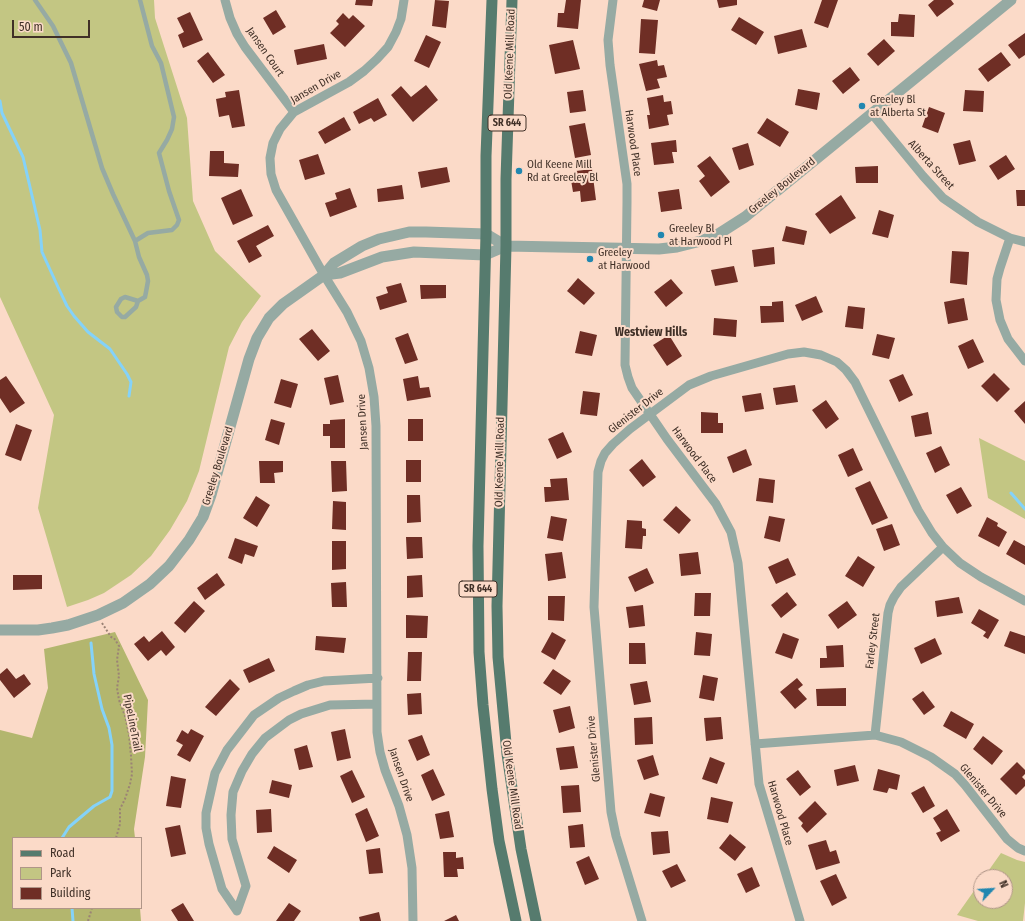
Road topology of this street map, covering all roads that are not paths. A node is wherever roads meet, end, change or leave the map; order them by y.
1 (35, 0) edge
2 (140, 0) edge
3 (224, 0) edge
4 (404, 0) edge
5 (492, 0) edge
6 (512, 0) edge
7 (613, 0) edge
8 (1011, 0) edge
9 (294, 112) junction
10 (872, 114) junction
11 (486, 234) junction
12 (1010, 238) junction
13 (135, 241) junction
14 (1025, 242) edge
15 (506, 246) junction
16 (626, 248) junction
17 (485, 255) junction
18 (324, 275) junction
19 (138, 301) junction
20 (1025, 361) edge
21 (650, 414) junction
22 (943, 547) junction
23 (1025, 602) edge
24 (0, 630) edge
25 (378, 678) junction
26 (377, 704) junction
27 (875, 734) junction
28 (755, 744) junction
29 (1025, 851) edge
30 (414, 921) edge
31 (516, 921) edge
32 (536, 921) edge
33 (642, 921) edge
34 (800, 921) edge

1 - 13 lane
2 - 13 lane
3 - 9 street, Jansen Court
4 - 9 street, Jansen Drive
5 - 11 main road, Old Keene Mill Road / SR 644
6 - 15 main road, Old Keene Mill Road / SR 644
7 - 16 street, Harwood Place
8 - 10 street, Greeley Boulevard
9 - 18 street, Jansen Drive
10 - 12 street, Alberta Street
10 - 16 street, Greeley Boulevard
11 - 15 street, Greeley Boulevard
11 - 17 main road, Old Keene Mill Road / SR 644
11 - 18 street, Greeley Boulevard
12 - 14 street, Alberta Street
12 - 20 street
13 - 19 lane
15 - 16 street, Greeley Boulevard
15 - 17 street, Greeley Boulevard
15 - 32 main road, Old Keene Mill Road / SR 644
16 - 21 street, Harwood Place
17 - 18 street, Greeley Boulevard
17 - 31 main road, Old Keene Mill Road / SR 644
18 - 24 street, Greeley Boulevard
18 - 25 street, Jansen Drive
19 - 19 lane
21 - 22 street, Glenister Drive
21 - 28 street, Harwood Place
21 - 33 street, Glenister Drive
22 - 23 street, Glenister Drive
22 - 27 street, Farley Street
25 - 26 street, Jansen Drive
25 - 26 street
26 - 30 street, Jansen Drive
27 - 28 street, Glenister Drive
27 - 29 street, Glenister Drive
28 - 34 street, Harwood Place

